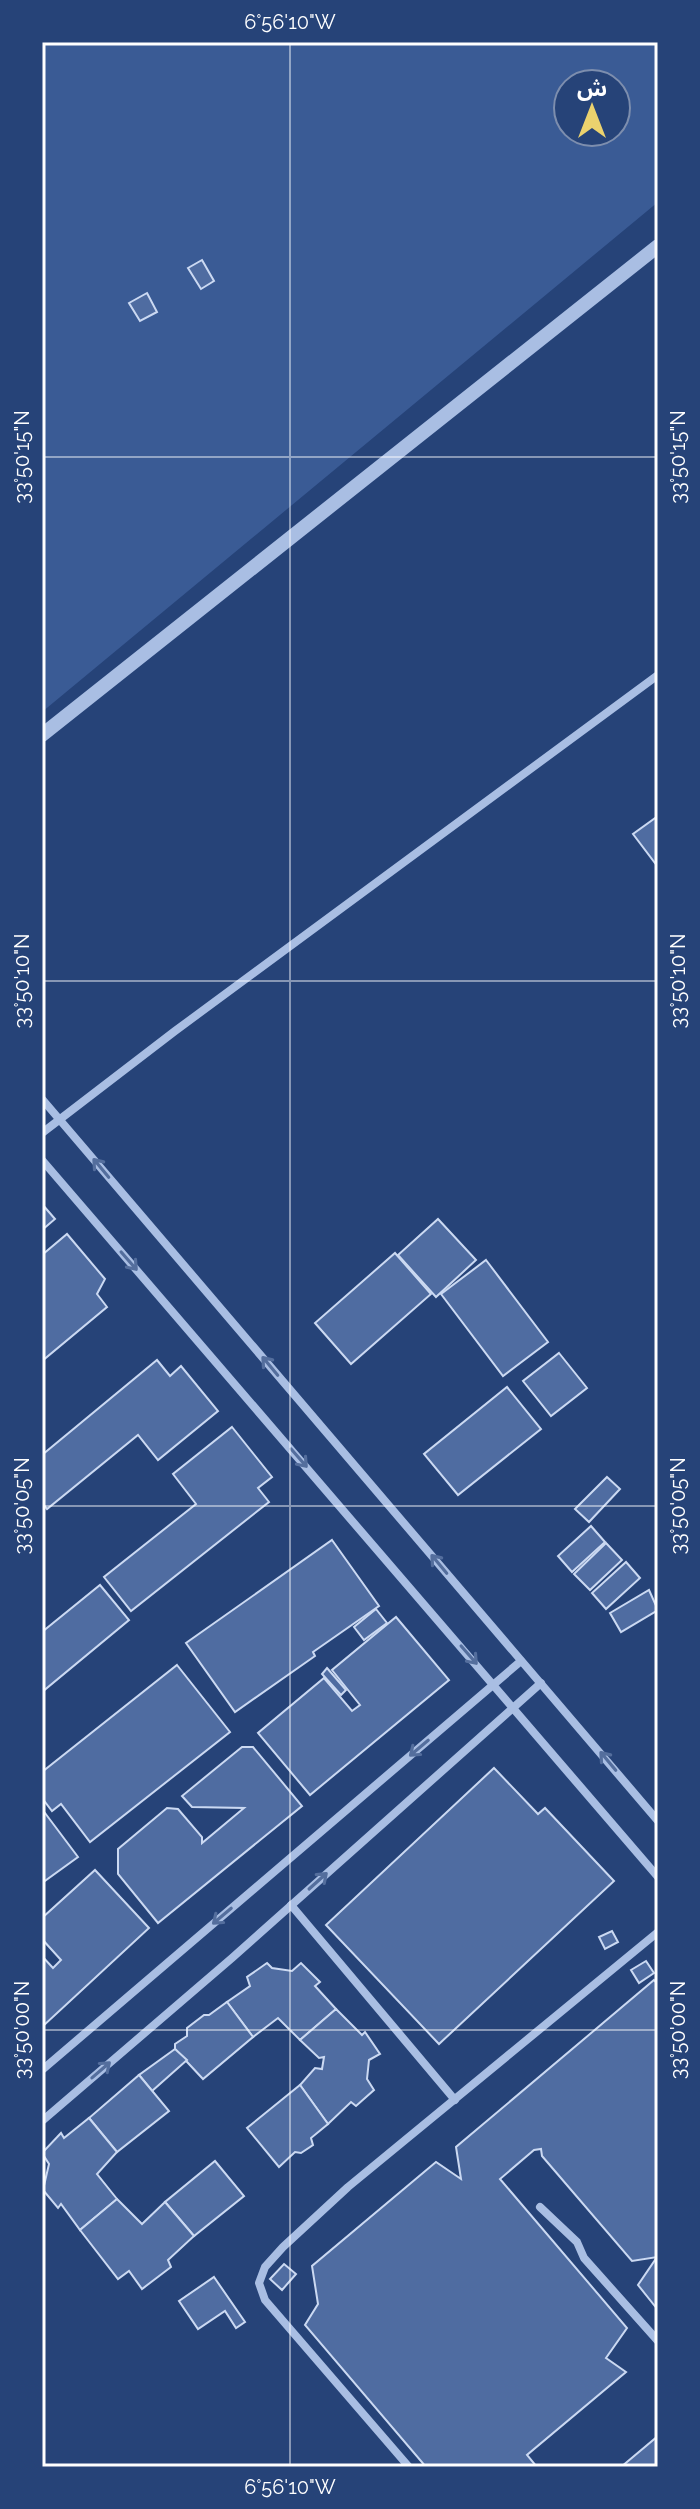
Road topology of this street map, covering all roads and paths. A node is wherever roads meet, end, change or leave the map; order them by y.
1 (658, 246) edge
2 (658, 675) edge
3 (42, 735) edge
4 (42, 1099) edge
5 (60, 1119) junction
6 (42, 1133) edge
7 (42, 1160) edge
8 (521, 1661) junction
9 (541, 1683) junction
10 (494, 1684) junction
11 (514, 1708) junction
12 (658, 1821) edge
13 (658, 1877) edge
14 (291, 1905) junction
15 (658, 1932) edge
16 (42, 2070) edge
17 (455, 2100) junction
18 (42, 2121) edge
19 (540, 2207) dead end
20 (658, 2341) edge
21 (409, 2467) edge

1 - 3 street
2 - 5 street
4 - 5 street
5 - 6 street
8 -> 5 street
7 -> 10 street
8 - 9 street
8 - 10 street
9 - 11 street
12 -> 9 street
10 - 11 street
10 -> 16 street
11 - 13 street
14 -> 11 street
14 - 17 street
18 -> 14 street
15 - 17 street
17 - 21 street
19 - 20 street

